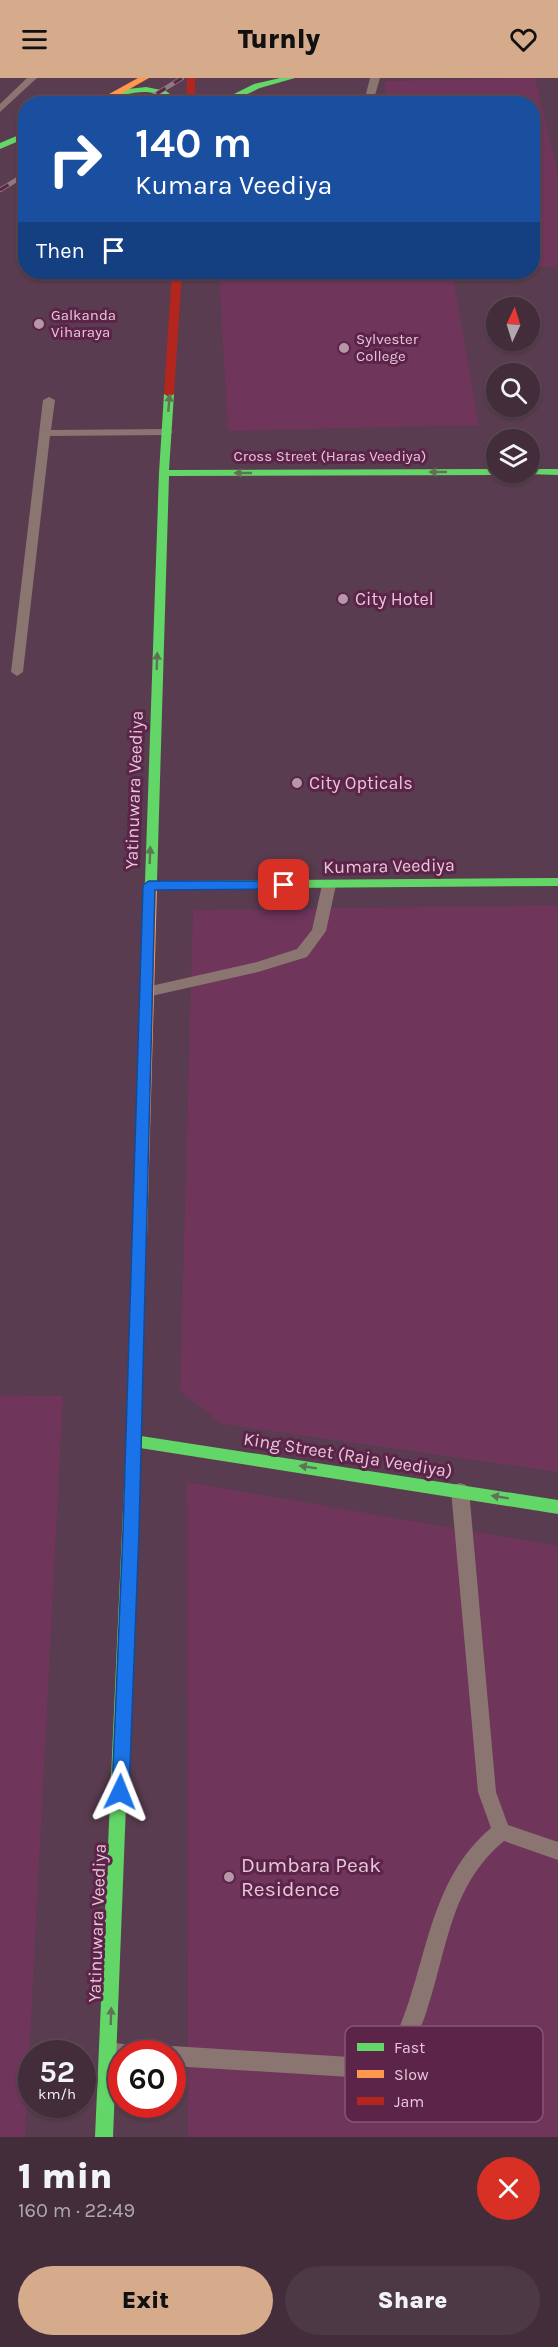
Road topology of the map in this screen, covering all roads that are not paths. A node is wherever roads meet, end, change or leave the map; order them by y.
1 (32, 78) edge
2 (191, 78) edge
3 (291, 78) edge
4 (375, 78) edge
5 (145, 79) edge
6 (110, 96) joint
7 (169, 96) edge
8 (191, 96) edge
9 (235, 96) edge
10 (368, 96) edge
11 (0, 109) edge
12 (18, 138) edge
13 (0, 146) edge
14 (177, 279) edge
15 (49, 400) dead end
16 (167, 432) junction
17 (45, 433) junction
18 (486, 472) edge
19 (540, 472) edge
20 (558, 472) edge
21 (164, 473) junction
22 (17, 672) dead end
23 (558, 882) edge
24 (149, 885) junction
25 (328, 885) junction
26 (147, 992) junction
27 (133, 1441) junction
28 (460, 1490) junction
29 (558, 1507) edge
30 (501, 1831) junction
31 (558, 1851) edge
32 (412, 2026) edge
33 (110, 2040) edge
34 (186, 2057) edge
35 (345, 2066) edge
36 (108, 2080) edge
37 (104, 2137) edge

1 - 11 lane
2 - 8 main road
3 - 9 main road
4 - 10 lane
5 - 6 main road
6 - 7 main road
12 - 13 main road
16 -> 14 main road, Yatinuwara Veediya
15 - 17 lane
16 - 17 lane
16 - 21 main road, Yatinuwara Veediya
17 - 22 lane
18 -> 21 main road, Cross Street (Haras Veediya)
19 - 20 main road
24 -> 21 main road, Yatinuwara Veediya
23 - 25 main road, Kumara Veediya
24 - 25 main road, Kumara Veediya
24 - 26 main road, Yatinuwara Veediya
25 - 26 lane
26 - 27 main road, Yatinuwara Veediya
28 -> 27 main road, King Street (Raja Veediya)
33 -> 27 main road, Yatinuwara Veediya
29 -> 28 main road, King Street (Raja Veediya)
28 - 30 lane
30 - 31 lane
30 - 32 lane
34 - 35 lane
36 - 37 main road, Yatinuwara Veediya

